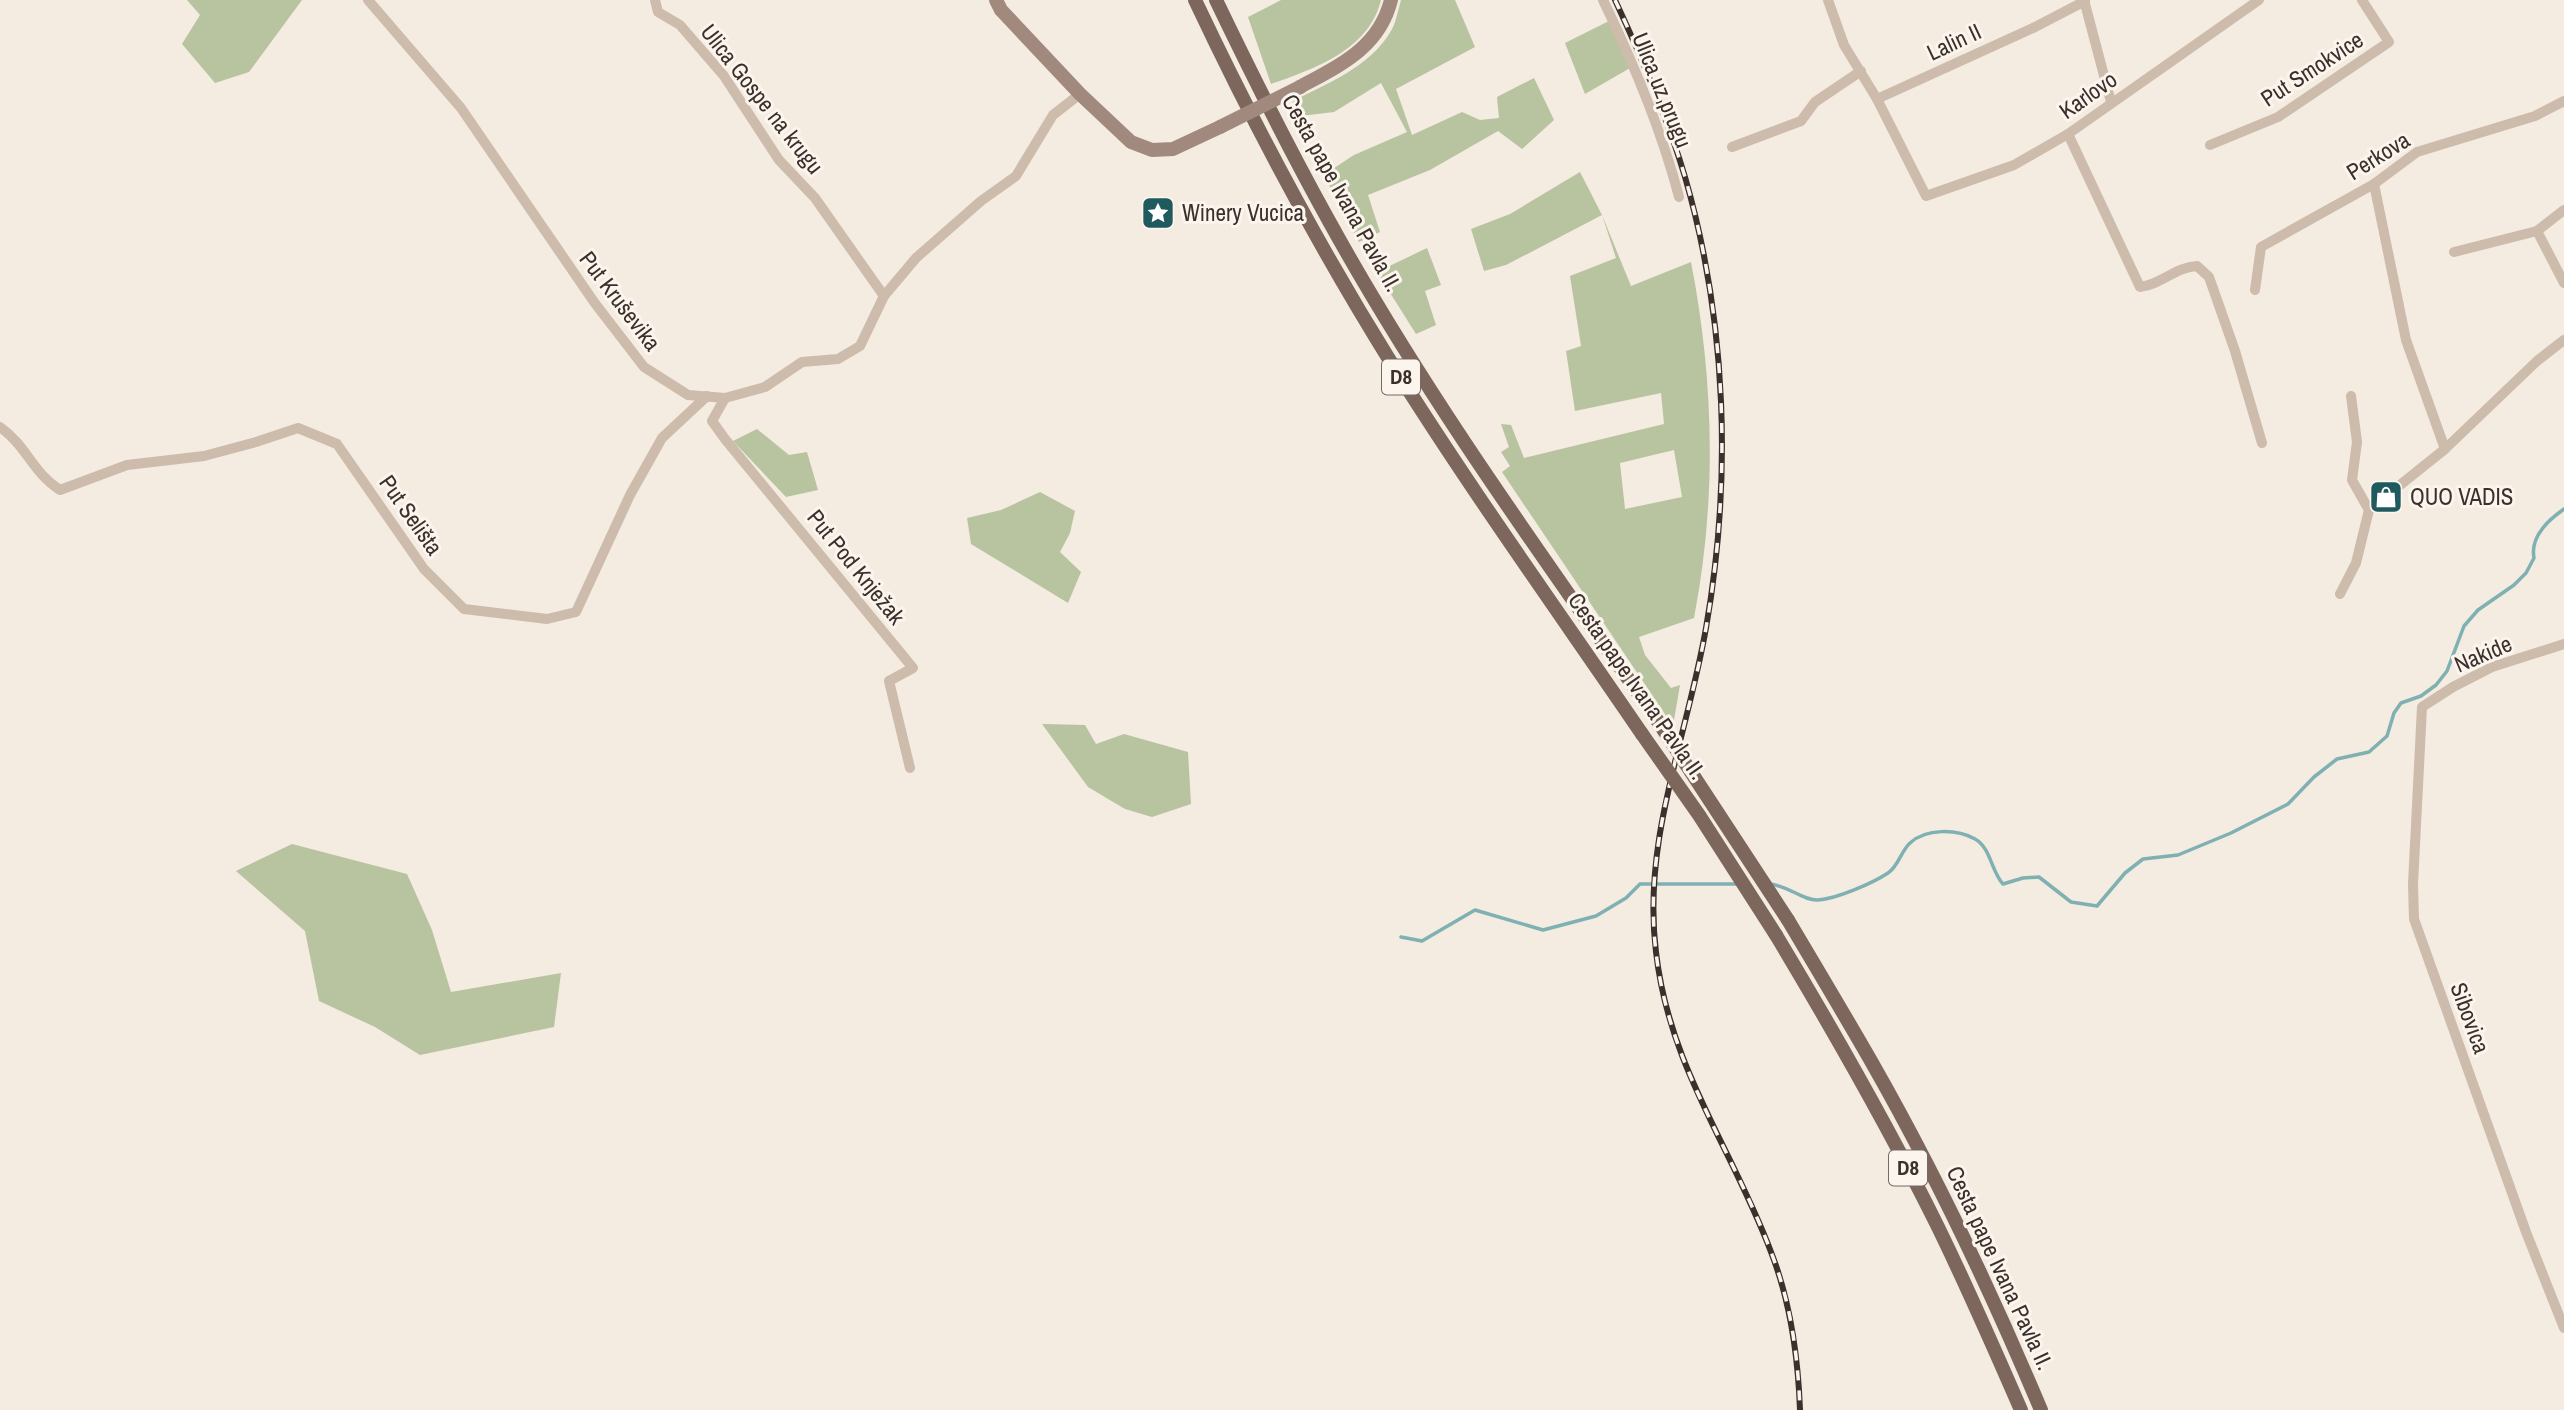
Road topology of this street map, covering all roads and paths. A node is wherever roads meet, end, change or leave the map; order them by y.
1 (368, 0) edge
2 (655, 0) edge
3 (996, 0) edge
4 (1195, 0) edge
5 (1216, 0) edge
6 (1391, 0) edge
7 (1603, 0) edge
8 (1828, 0) edge
9 (2259, 0) edge
10 (2362, 0) edge
11 (2084, 1) edge
12 (1861, 71) junction
13 (1080, 94) junction
14 (1877, 99) junction
15 (2564, 101) edge
16 (2111, 102) junction
17 (2068, 134) junction
18 (2210, 145) dead end
19 (1732, 147) dead end
20 (2374, 184) junction
21 (1679, 197) dead end
22 (2564, 210) edge
23 (2537, 231) junction
24 (2454, 251) dead end
25 (2564, 283) edge
26 (2255, 290) dead end
27 (884, 296) junction
28 (2564, 340) edge
29 (707, 396) junction
30 (2351, 396) dead end
31 (725, 398) junction
32 (0, 427) edge
33 (2262, 443) dead end
34 (2445, 449) junction
35 (2369, 510) junction
36 (2340, 594) dead end
37 (2564, 644) edge
38 (2422, 707) joint
39 (911, 768) dead end
40 (2564, 1328) edge
41 (2021, 1410) edge
42 (2041, 1410) edge

1 - 29 street, Put Kruševika
2 - 27 street, Ulica Gospe na krugu
3 - 13 street
4 - 41 main road, Cesta pape Ivana Pavla II. / D8, bridge
5 - 42 main road, Cesta pape Ivana Pavla II. / D8, bridge
6 - 13 street, bridge
7 - 21 street, Ulica uz prugu
8 - 12 street
9 - 16 street, Karlovo
10 - 18 street, Put Smokvice
11 - 14 street, Lalin II
11 - 16 street
12 - 14 street
12 - 19 street
13 - 27 street, Put Kruševika
14 - 17 street, Karlovo
15 - 20 street, Perkova
16 - 17 street, Karlovo
17 - 33 street
20 - 26 street, Perkova
20 - 34 street
22 - 23 street
23 - 24 street
23 - 25 street
27 - 31 street, Put Kruševika
28 - 34 street
29 - 31 street, Put Kruševika
29 - 32 street, Put Selišta
30 - 35 street
31 - 39 street, Put Pod Knježak
34 - 35 street
35 - 36 street
37 - 38 street, Nakide
38 - 40 street, Sibovica

